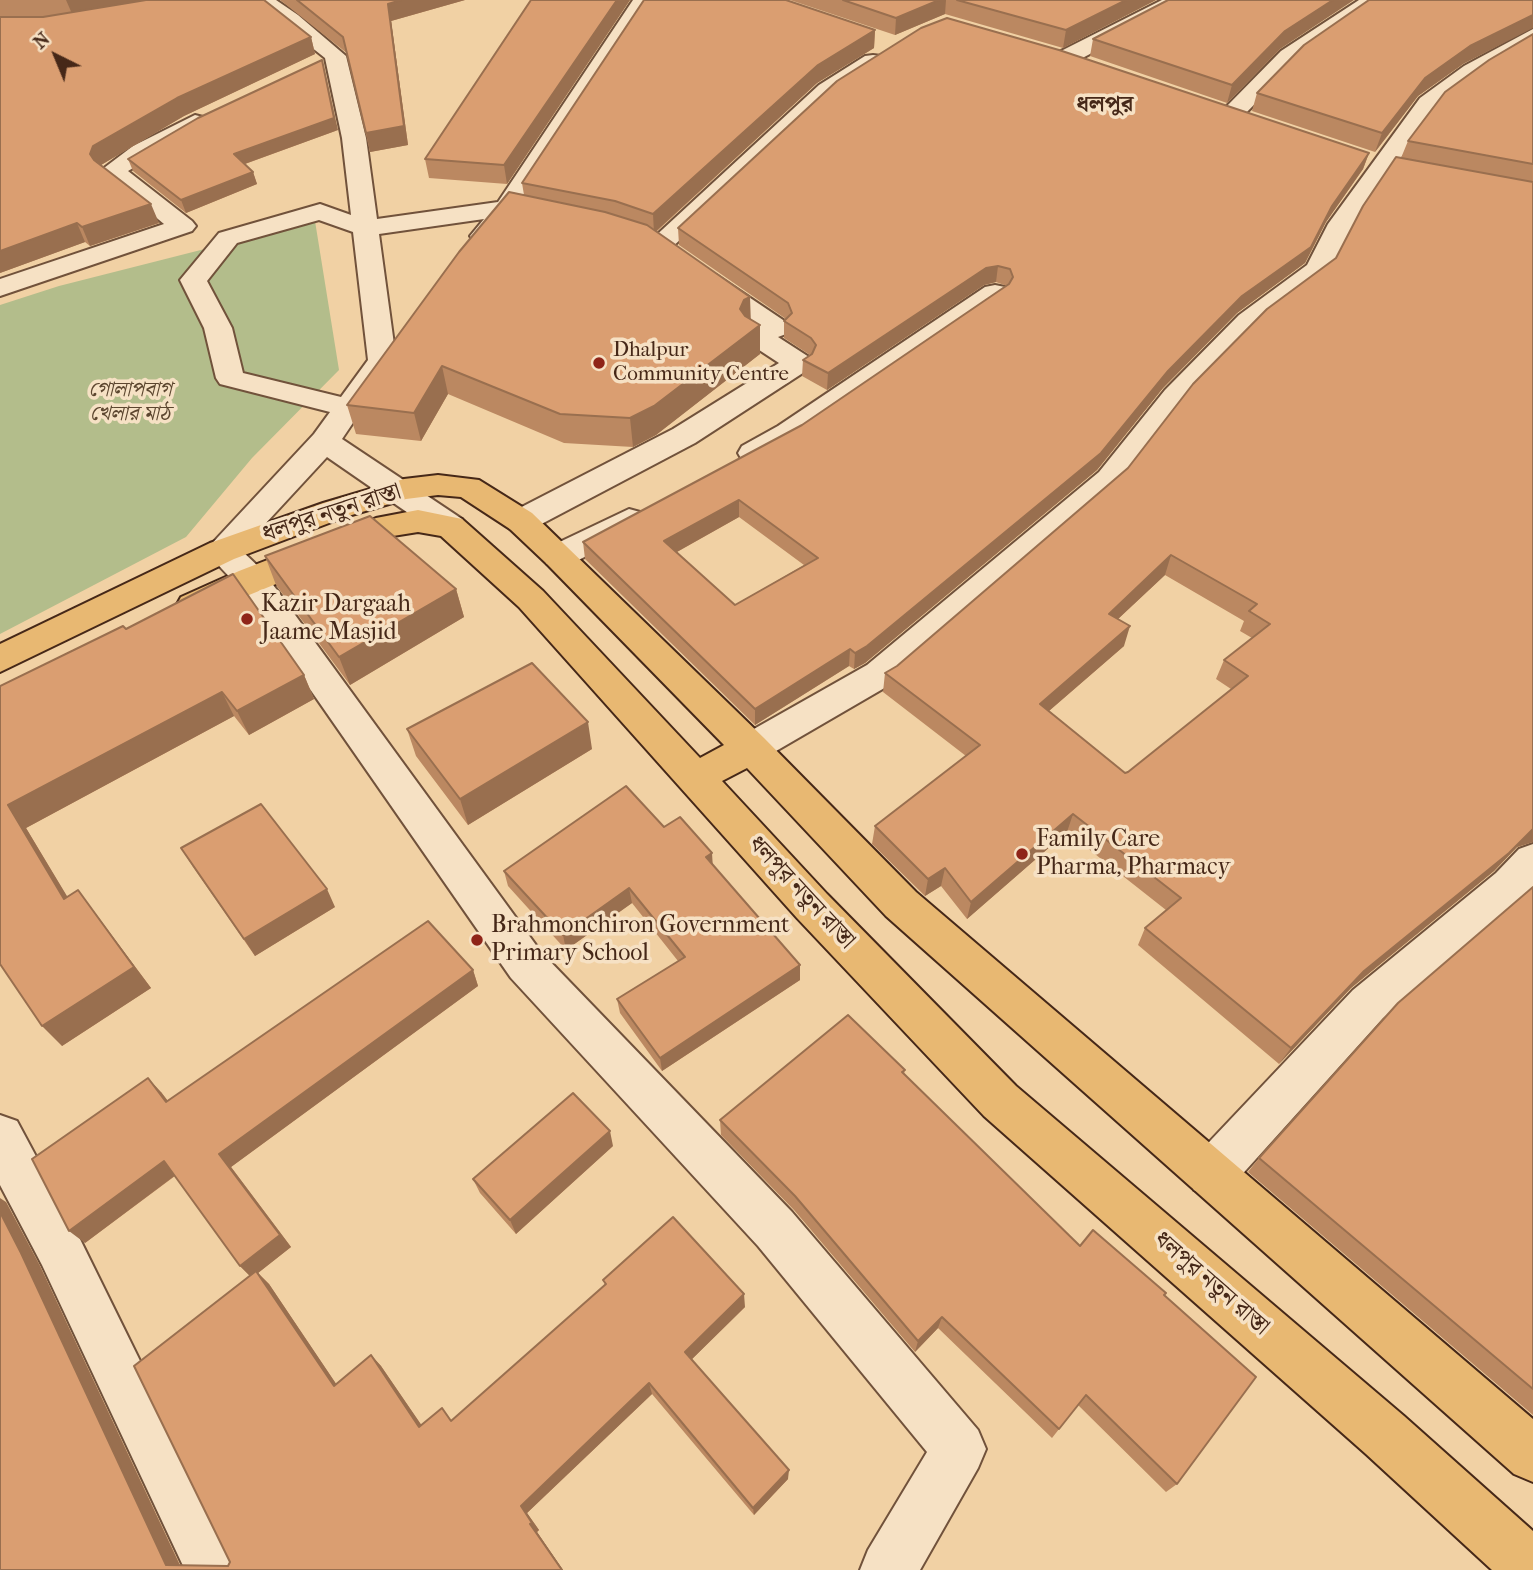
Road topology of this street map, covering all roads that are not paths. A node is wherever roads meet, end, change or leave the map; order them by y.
1 (262, 0) edge
2 (643, 0) edge
3 (1177, 0) edge
4 (1373, 0) edge
5 (1533, 35) edge
6 (897, 46) edge
7 (1038, 50) edge
8 (335, 56) junction
9 (1065, 58) junction
10 (1090, 66) edge
11 (310, 67) edge
12 (1207, 104) edge
13 (213, 113) edge
14 (1233, 113) junction
15 (1258, 121) edge
16 (506, 208) junction
17 (543, 215) edge
18 (365, 228) junction
19 (465, 258) edge
20 (0, 288) edge
21 (995, 293) edge
22 (348, 408) junction
23 (326, 441) junction
24 (731, 466) edge
25 (397, 491) junction
26 (649, 510) edge
27 (521, 521) junction
28 (451, 527) junction
29 (559, 556) junction
30 (237, 565) junction
31 (0, 659) edge
32 (0, 698) edge
33 (751, 748) junction
34 (695, 778) junction
35 (1533, 861) edge
36 (0, 1137) edge
37 (1211, 1174) junction
38 (1533, 1455) edge
39 (1533, 1569) edge
40 (215, 1570) edge
41 (888, 1570) edge

1 - 8 street
2 - 16 street
3 - 9 street
4 - 14 street
5 - 33 street
6 - 27 street
7 - 9 street
8 - 11 street
8 - 18 street
9 - 10 street
12 - 14 street
13 - 20 street
14 - 15 street
16 - 17 street
16 - 18 street
16 - 19 street
18 - 22 street
18 - 22 street
21 - 24 street
22 - 23 street
23 - 25 street
23 - 30 street
25 - 27 main road, ধলপুর নতুন রাস্তা
25 - 28 street
25 - 30 main road, ধলপুর নতুন রাস্তা
26 - 29 street
27 - 29 main road, ধলপুর নতুন রাস্তা
28 - 30 main road, ধলপুর নতুন রাস্তা
28 - 34 main road, ধলপুর নতুন রাস্তা
29 - 33 main road, ধলপুর নতুন রাস্তা
30 - 31 main road, ধলপুর নতুন রাস্তা
30 - 32 main road, ধলপুর নতুন রাস্তা
30 - 41 street
33 - 34 main road
33 - 37 main road, ধলপুর নতুন রাস্তা
34 - 39 main road, ধলপুর নতুন রাস্তা
35 - 37 street
36 - 40 street
37 - 38 main road, ধলপুর নতুন রাস্তা

